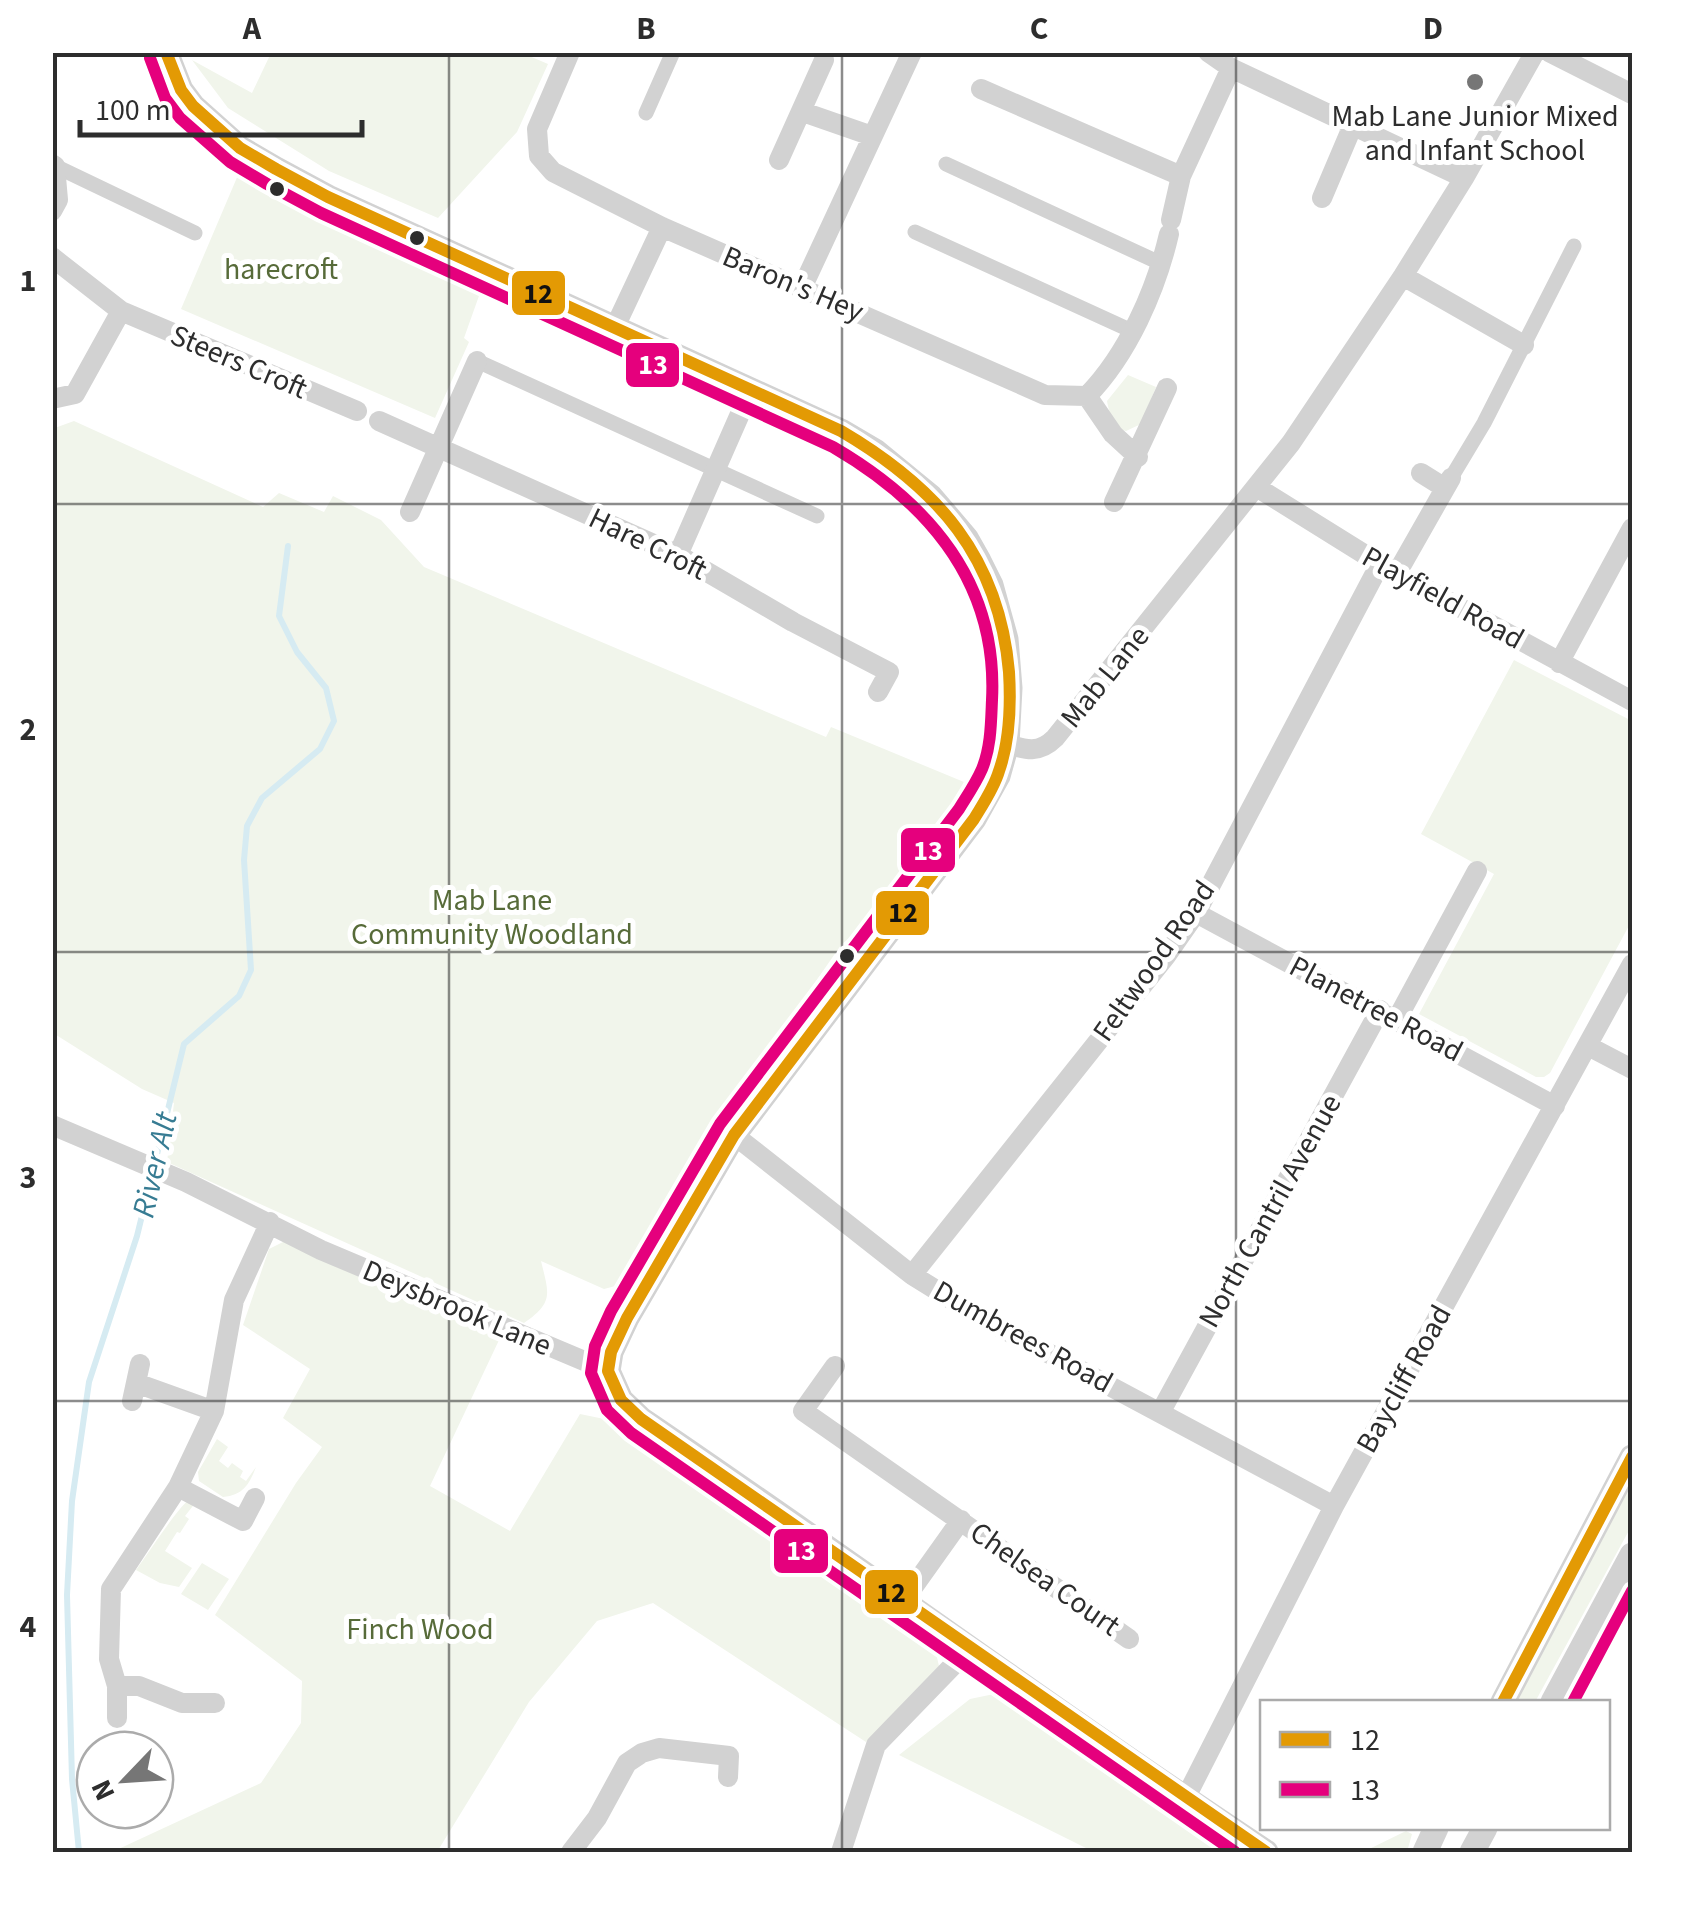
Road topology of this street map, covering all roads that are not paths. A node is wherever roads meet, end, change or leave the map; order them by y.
1 (166, 52) edge
2 (570, 52) edge
3 (673, 52) edge
4 (912, 52) edge
5 (1208, 52) edge
6 (1535, 52) edge
7 (1548, 52) edge
8 (824, 60) dead end
9 (1232, 68) junction
10 (981, 88) dead end
11 (1632, 94) edge
12 (803, 112) junction
13 (646, 113) dead end
14 (1352, 125) junction
15 (872, 136) junction
16 (779, 160) dead end
17 (946, 164) dead end
18 (54, 165) edge
19 (1181, 176) junction
20 (1464, 178) junction
21 (1322, 198) dead end
22 (52, 211) edge
23 (662, 227) junction
24 (915, 232) dead end
25 (194, 233) dead end
26 (1574, 246) dead end
27 (52, 257) edge
28 (1162, 264) junction
29 (1403, 276) junction
30 (802, 288) junction
31 (120, 311) junction
32 (616, 328) junction
33 (1132, 331) junction
34 (1524, 345) junction
35 (477, 361) joint
36 (1167, 388) dead end
37 (751, 389) junction
38 (1087, 396) junction
39 (52, 398) edge
40 (357, 411) dead end
41 (379, 420) dead end
42 (438, 448) junction
43 (1138, 457) junction
44 (716, 472) junction
45 (1421, 473) dead end
46 (1448, 483) junction
47 (1258, 488) junction
48 (1114, 502) dead end
49 (410, 512) dead end
50 (817, 516) dead end
51 (1632, 528) edge
52 (678, 555) junction
53 (1388, 568) junction
54 (1559, 663) junction
55 (878, 692) dead end
56 (1632, 701) edge
57 (1007, 744) junction
58 (1477, 871) dead end
59 (1196, 913) junction
60 (1632, 964) edge
61 (1389, 1014) junction
62 (1588, 1046) junction
63 (1632, 1068) edge
64 (1555, 1106) junction
65 (52, 1125) edge
66 (734, 1135) junction
67 (270, 1222) junction
68 (912, 1275) junction
69 (835, 1366) dead end
70 (608, 1371) junction
71 (136, 1383) dead end
72 (214, 1410) junction
73 (1160, 1413) junction
74 (1632, 1458) edge
75 (178, 1488) junction
76 (255, 1498) dead end
77 (1334, 1506) junction
78 (961, 1520) junction
79 (1632, 1554) edge
80 (904, 1600) junction
81 (1128, 1639) dead end
82 (968, 1650) junction
83 (117, 1686) junction
84 (1504, 1700) edge
85 (1553, 1700) edge
86 (214, 1702) dead end
87 (118, 1718) dead end
88 (728, 1777) dead end
89 (1185, 1798) junction
90 (1484, 1830) edge
91 (571, 1852) edge
92 (841, 1852) edge
93 (1266, 1852) edge
94 (1472, 1852) edge

1 - 32 street
2 - 23 street, Baron's Hey
3 - 13 street
4 - 15 street
5 - 9 street
6 - 20 street, Mab Lane
7 - 11 street
8 - 12 street
9 - 14 street
9 - 19 street
10 - 19 street
12 - 15 street
12 - 16 street
14 - 20 street
14 - 21 street
15 - 30 street
17 - 28 street
18 - 22 street
18 - 25 street
19 - 28 street
20 - 29 street, Mab Lane
23 - 30 street, Baron's Hey
23 - 32 street
24 - 33 street
26 - 34 street
27 - 31 street, Steers Croft
28 - 33 street
29 - 34 street
29 - 47 street, Mab Lane
30 - 38 street, Baron's Hey
31 - 39 street
31 - 40 street, Steers Croft
32 - 37 street
33 - 38 street
34 - 46 street
35 - 42 street
35 - 44 street
36 - 43 street
37 - 44 street
37 - 57 street
38 - 43 street
41 - 42 street, Hare Croft
42 - 49 street
42 - 52 street, Hare Croft
43 - 48 street
44 - 50 street
44 - 52 street
45 - 46 street
46 - 53 street, Feltwood Road
47 - 53 street, Playfield Road
47 - 57 street, Mab Lane
51 - 54 street
52 - 55 street, Hare Croft
53 - 54 street, Playfield Road
53 - 59 street, Feltwood Road
54 - 56 street, Playfield Road
57 - 66 street
58 - 61 street, North Cantril Avenue
59 - 61 street, Planetree Road
59 - 68 street, Feltwood Road
60 - 62 street, Baycliff Road
61 - 64 street, Planetree Road
61 - 73 street, North Cantril Avenue
62 - 63 street
62 - 64 street, Baycliff Road
64 - 77 street, Baycliff Road
65 - 67 street, Deysbrook Lane
66 - 68 street, Dumbrees Road
66 - 70 street
67 - 70 street, Deysbrook Lane
67 - 72 street
68 - 73 street, Dumbrees Road
69 - 78 street, Chelsea Court
70 - 80 street
71 - 72 street
72 - 75 street
73 - 77 street, Dumbrees Road
74 - 84 street
75 - 76 street
75 - 83 street
77 - 89 street, Baycliff Road
78 - 80 street, Chelsea Court
78 - 81 street, Chelsea Court
79 - 85 street
80 - 82 street
82 - 89 street
82 - 92 street
83 - 86 street
83 - 87 street
88 - 91 street
89 - 93 street
90 - 94 street

